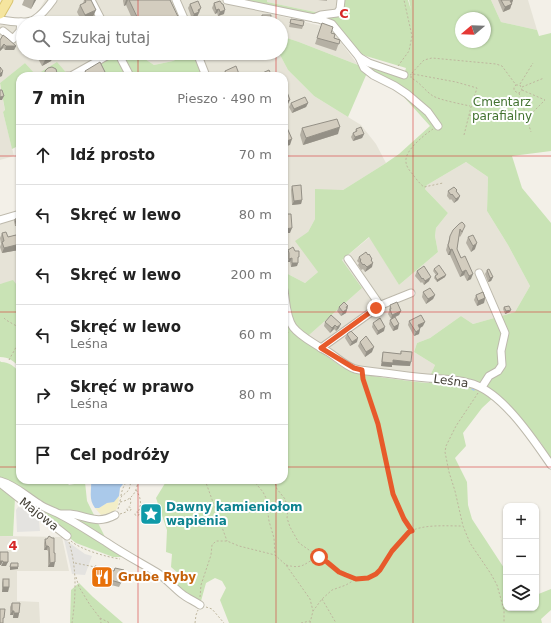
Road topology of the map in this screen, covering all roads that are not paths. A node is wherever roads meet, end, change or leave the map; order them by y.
1 (8, 0) edge
2 (53, 0) edge
3 (91, 0) edge
4 (176, 0) edge
5 (227, 0) edge
6 (341, 0) edge
7 (0, 14) edge
8 (39, 16) edge
9 (99, 16) edge
10 (183, 16) edge
11 (314, 18) junction
12 (0, 20) edge
13 (16, 22) edge
14 (3, 31) dead end
15 (16, 36) edge
16 (359, 57) junction
17 (100, 60) edge
18 (122, 60) edge
19 (200, 60) edge
20 (78, 72) edge
21 (128, 72) edge
22 (204, 72) edge
23 (407, 75) road end
24 (438, 126) road end
25 (16, 215) edge
26 (0, 220) edge
27 (348, 259) dead end
28 (479, 273) dead end
29 (411, 293) dead end
30 (376, 308) junction
31 (288, 313) edge
32 (321, 348) junction
33 (482, 387) junction
34 (551, 465) edge
35 (0, 482) edge
36 (60, 514) junction
37 (116, 514) road end
38 (67, 536) road end
39 (200, 605) road end

1 - 7 main road
2 - 8 street
3 - 9 street
4 - 10 street
5 - 11 street
6 - 11 street
11 - 16 street
12 - 13 street
14 - 15 street
16 - 23 street
16 - 24 street
17 - 20 street
18 - 21 street
19 - 22 street
25 - 26 street
27 - 30 street
28 - 33 street
29 - 30 street
30 - 32 street
31 - 32 street, Leśna
32 - 33 street, Leśna
33 - 34 street, Leśna
35 - 36 street
35 - 38 street, Majowa
36 - 37 street
36 - 39 street

